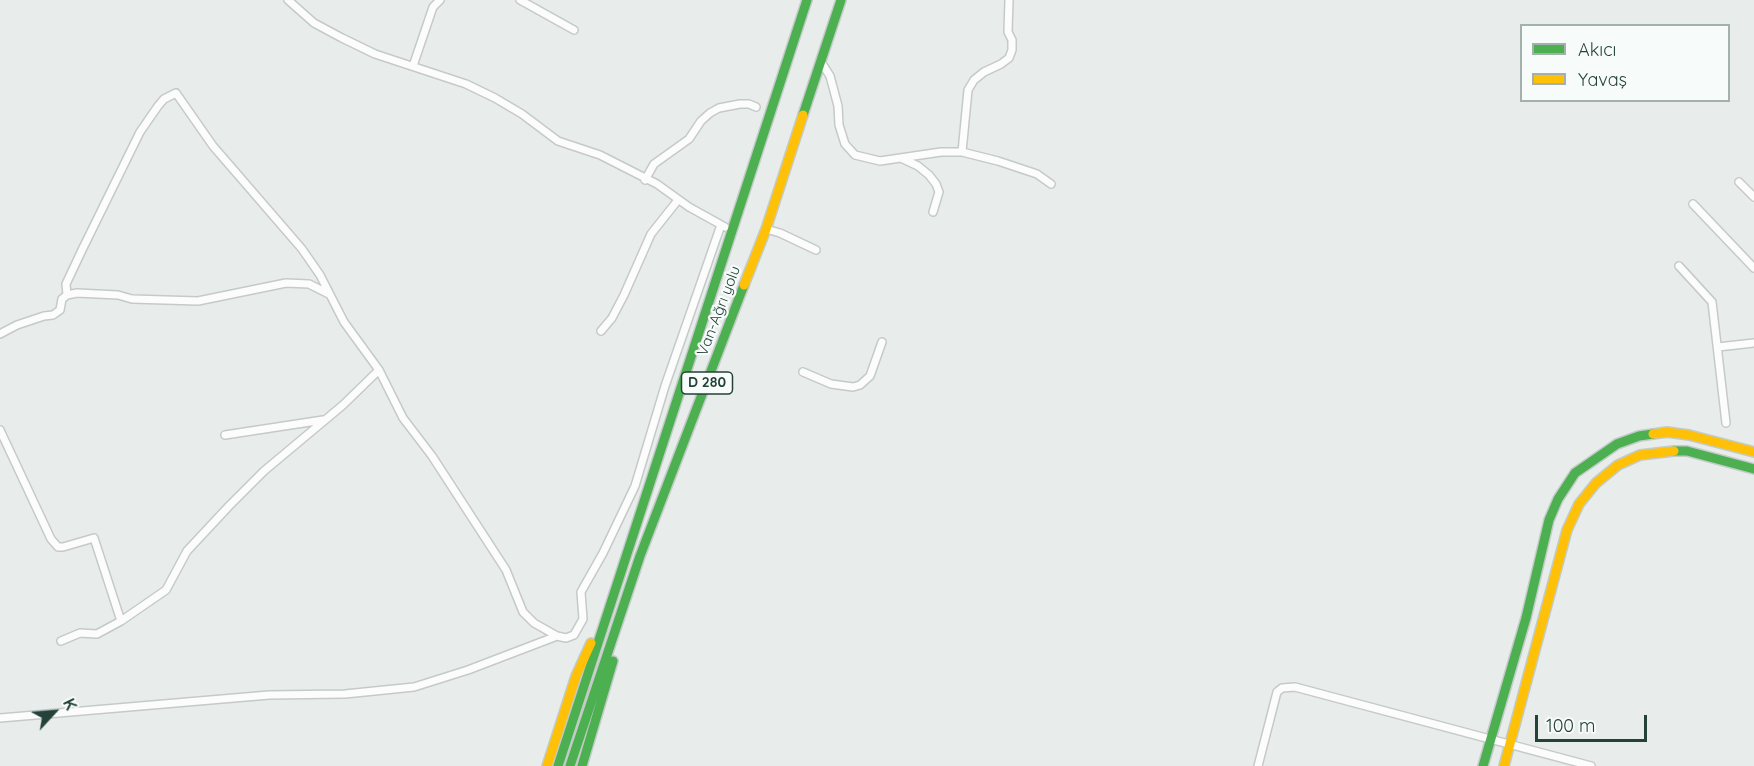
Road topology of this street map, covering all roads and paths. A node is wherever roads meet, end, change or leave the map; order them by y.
1 (288, 0) edge
2 (440, 0) edge
3 (519, 0) edge
4 (807, 0) edge
5 (841, 0) edge
6 (1010, 0) edge
7 (574, 30) dead end
8 (821, 62) junction
9 (413, 66) junction
10 (756, 106) dead end
11 (962, 152) junction
12 (900, 158) junction
13 (645, 180) junction
14 (1739, 182) dead end
15 (1051, 184) dead end
16 (1754, 197) edge
17 (678, 200) junction
18 (1693, 204) dead end
19 (933, 212) dead end
20 (721, 225) junction
21 (733, 228) junction
22 (766, 229) junction
23 (816, 250) dead end
24 (1679, 266) dead end
25 (1754, 268) edge
26 (329, 294) junction
27 (67, 295) junction
28 (601, 331) dead end
29 (0, 334) edge
30 (882, 342) dead end
31 (1754, 343) edge
32 (1718, 347) junction
33 (379, 370) junction
34 (803, 372) dead end
35 (325, 419) junction
36 (1726, 423) dead end
37 (0, 430) edge
38 (225, 435) dead end
39 (1754, 452) edge
40 (1754, 469) edge
41 (611, 604) junction
42 (624, 609) junction
43 (121, 621) junction
44 (557, 636) junction
45 (61, 640) dead end
46 (0, 718) edge
47 (1491, 739) junction
48 (1510, 743) junction
49 (547, 766) edge
50 (558, 766) edge
51 (570, 766) edge
52 (582, 766) edge
53 (1258, 766) edge
54 (1483, 766) edge
55 (1504, 766) edge
56 (1591, 766) edge

1 - 9 street
2 - 9 street
3 - 7 street
4 - 21 main road, D 280
5 - 8 main road, Van-Ağrı yolu / D 280
6 - 11 street
8 - 12 street
8 - 22 main road, Van-Ağrı yolu / D 280
9 - 13 street
10 - 13 street
11 - 12 street
11 - 15 street
12 - 19 street
13 - 17 street
14 - 16 street
17 - 20 street
17 - 28 street
18 - 25 street
20 - 21 street
20 - 44 street
21 - 41 main road, D 280
22 - 23 street
22 - 42 main road, Van-Ağrı yolu / D 280
24 - 32 street
26 - 27 street
26 - 27 street
26 - 33 street
27 - 29 street
30 - 34 street
31 - 32 street
32 - 36 street
33 - 35 street
33 - 44 street
35 - 38 street
35 - 43 street
37 - 43 street
39 - 47 main road
40 - 48 main road
41 - 49 main road
41 - 50 main road, D 280
42 - 51 main road, Van-Ağrı yolu / D 280
42 - 52 main road
43 - 45 street
44 - 46 street
47 - 48 street
47 - 53 street
47 - 54 main road
48 - 55 main road
48 - 56 street

